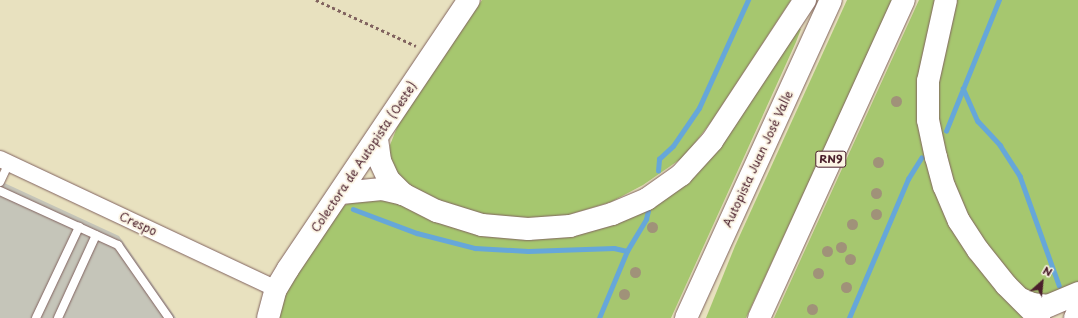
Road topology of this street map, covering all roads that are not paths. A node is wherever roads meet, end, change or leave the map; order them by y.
1 (469, 0) edge
2 (805, 0) edge
3 (831, 0) edge
4 (904, 0) edge
5 (946, 0) edge
6 (377, 139) junction
7 (4, 161) edge
8 (0, 182) edge
9 (0, 191) edge
10 (341, 193) junction
11 (403, 194) junction
12 (79, 227) junction
13 (96, 235) junction
14 (276, 289) junction
15 (1078, 293) edge
16 (1018, 298) junction
17 (1078, 311) edge
18 (36, 318) edge
19 (58, 318) edge
20 (169, 318) edge
21 (268, 318) edge
22 (686, 318) edge
23 (759, 318) edge
24 (1040, 318) edge
25 (1075, 318) edge

1 - 6 main road, Colectora de Autopista (Oeste)
2 - 11 main road
3 - 22 main road, Autopista Juan José Valle
4 - 23 main road, RN9
5 - 16 main road
6 - 10 main road, Colectora de Autopista (Oeste)
6 - 11 main road
7 - 8 lane
7 - 14 street, Crespo
9 - 12 lane
10 - 11 main road
10 - 14 main road, Colectora de Autopista (Oeste)
12 - 13 lane
12 - 18 lane
13 - 19 lane
13 - 20 lane
14 - 21 main road, Colectora de Autopista (Oeste)
15 - 16 main road
16 - 24 main road
17 - 25 main road

